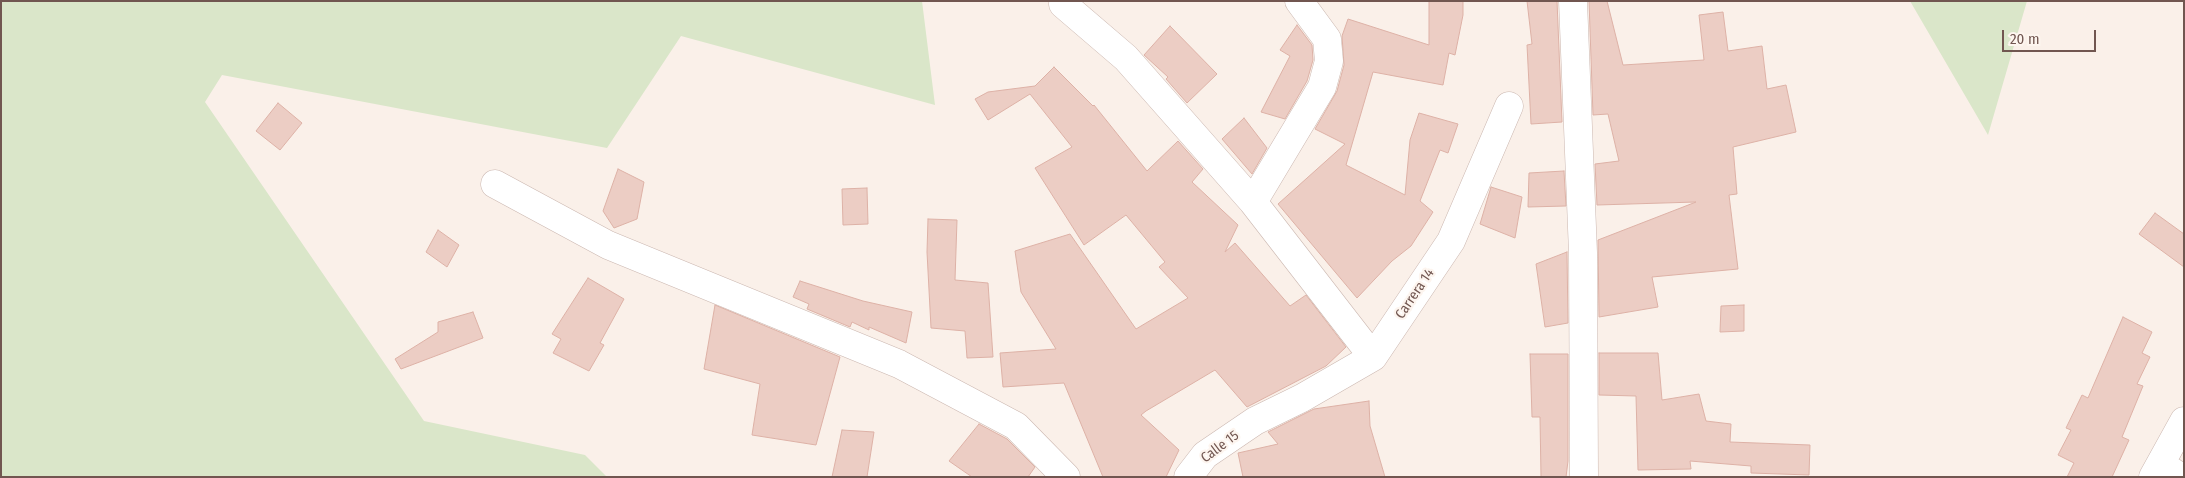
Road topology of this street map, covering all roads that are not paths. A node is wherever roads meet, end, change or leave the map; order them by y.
1 (1299, 1) edge
2 (1572, 1) edge
3 (1063, 4) dead end
4 (1316, 12) edge
5 (1509, 106) dead end
6 (496, 184) dead end
7 (1252, 202) junction
8 (1373, 357) junction
9 (2184, 420) edge
10 (1255, 421) joint
11 (2164, 472) edge
12 (1589, 476) edge
13 (1066, 477) edge
14 (1188, 477) edge

1 - 4 street
2 - 12 street
3 - 7 street
4 - 7 street
5 - 8 street, Carrera 14
6 - 13 street
7 - 8 street
8 - 10 street, Carrera 14
9 - 11 street
10 - 14 street, Calle 15

